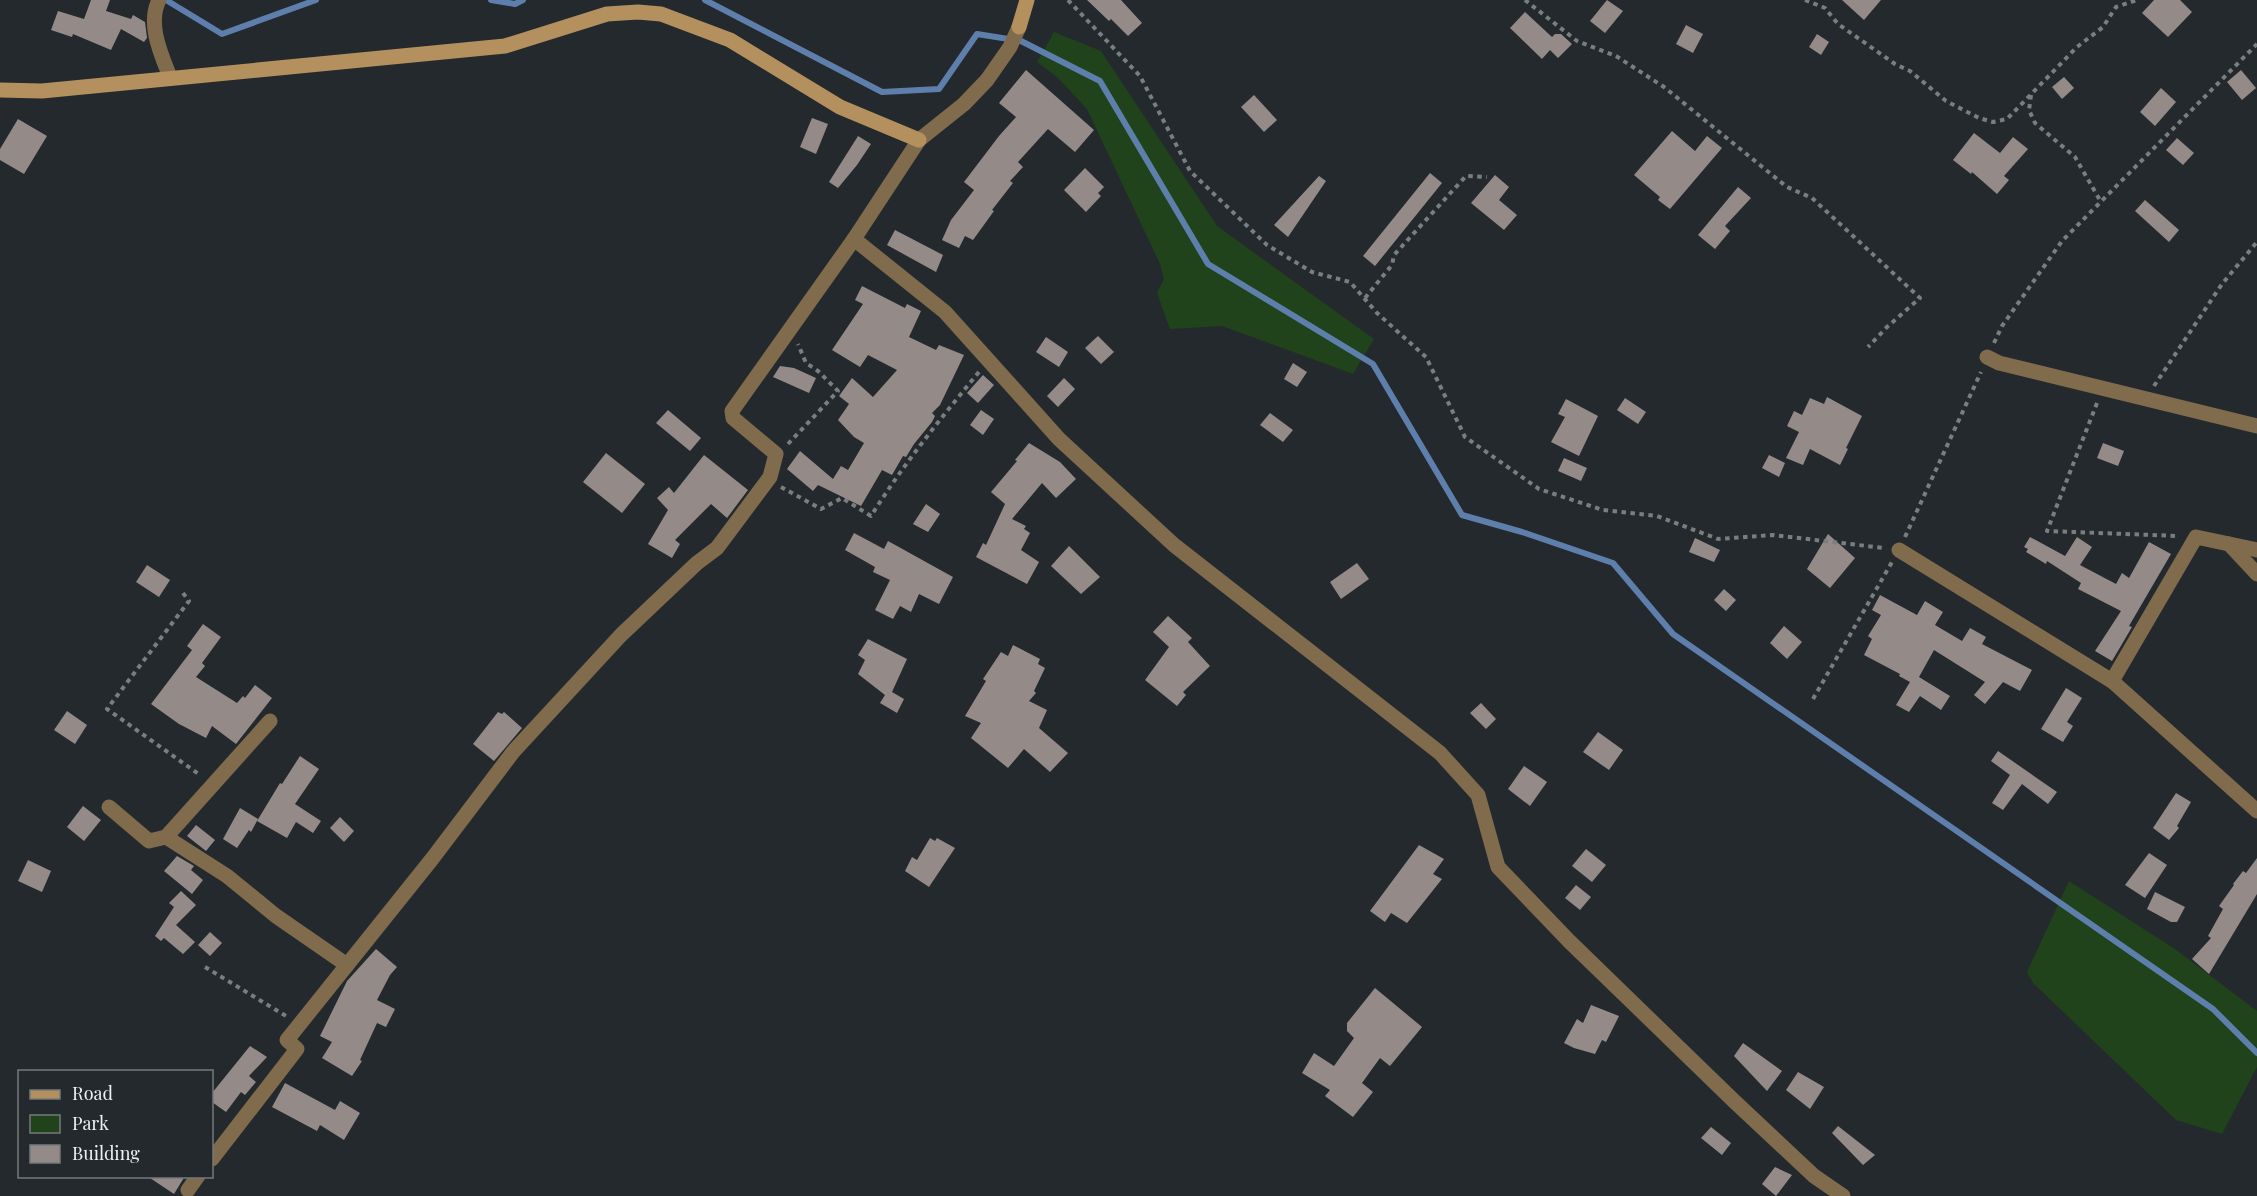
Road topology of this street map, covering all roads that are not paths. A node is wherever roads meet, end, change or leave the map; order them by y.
1 (1027, 0) edge
2 (156, 5) edge
3 (170, 77) junction
4 (0, 90) edge
5 (919, 140) junction
6 (854, 238) junction
7 (1987, 357) dead end
8 (2257, 426) edge
9 (2229, 544) junction
10 (1899, 550) road end
11 (2257, 550) edge
12 (2257, 574) edge
13 (2112, 681) junction
14 (270, 722) dead end
15 (110, 807) dead end
16 (2257, 811) edge
17 (166, 837) junction
18 (347, 965) junction
19 (213, 1158) edge
20 (197, 1178) edge
21 (188, 1190) dead end
22 (1843, 1196) edge

1 - 5 street
2 - 3 street
3 - 4 street
3 - 5 street
5 - 6 street
6 - 18 street
6 - 22 street
7 - 8 street
9 - 11 street
9 - 12 street
9 - 13 street
10 - 13 street
13 - 16 street
14 - 17 street
15 - 17 street
17 - 18 street
18 - 19 street
20 - 21 street

